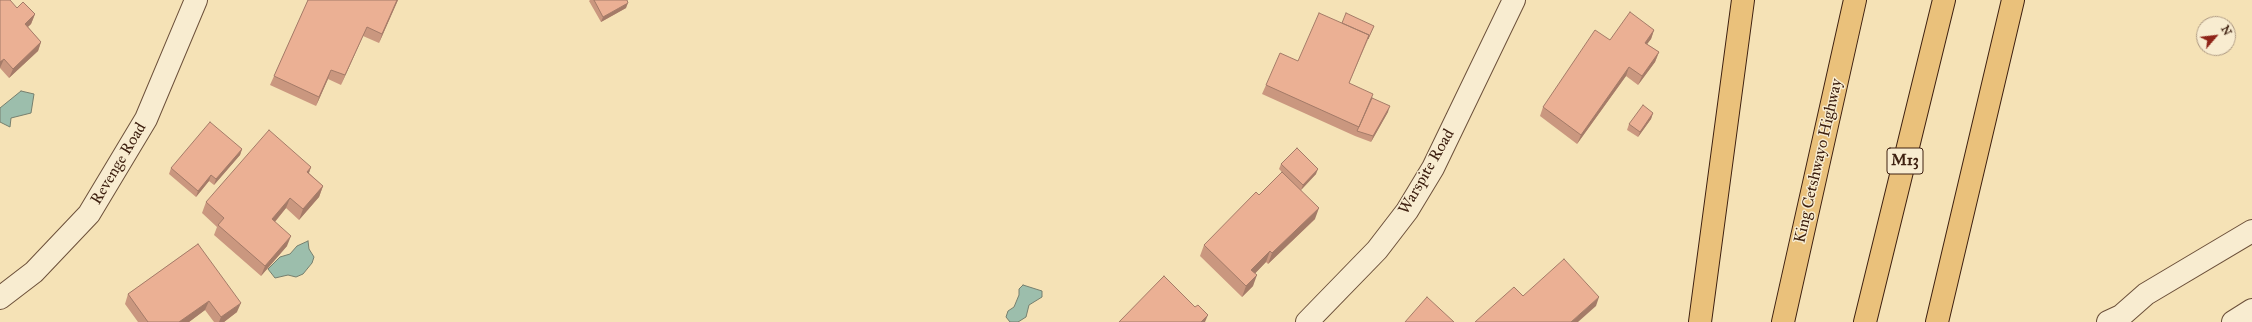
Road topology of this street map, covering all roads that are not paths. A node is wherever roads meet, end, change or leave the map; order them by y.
1 (196, 0) edge
2 (1514, 0) edge
3 (1743, 0) edge
4 (1855, 0) edge
5 (1944, 0) edge
6 (2013, 0) edge
7 (2252, 231) edge
8 (2146, 294) junction
9 (0, 298) edge
10 (2252, 310) edge
11 (1307, 322) edge
12 (1700, 322) edge
13 (1783, 322) edge
14 (1865, 322) edge
15 (1938, 322) edge
16 (2108, 322) edge
17 (2128, 322) edge
18 (2233, 322) edge

1 - 9 street, Revenge Road
2 - 11 street, Warspite Road
3 - 12 highway
4 - 13 highway, King Cetshwayo Highway
5 - 14 highway, M13
6 - 15 highway
7 - 8 street
8 - 16 street
8 - 17 street
10 - 18 street

